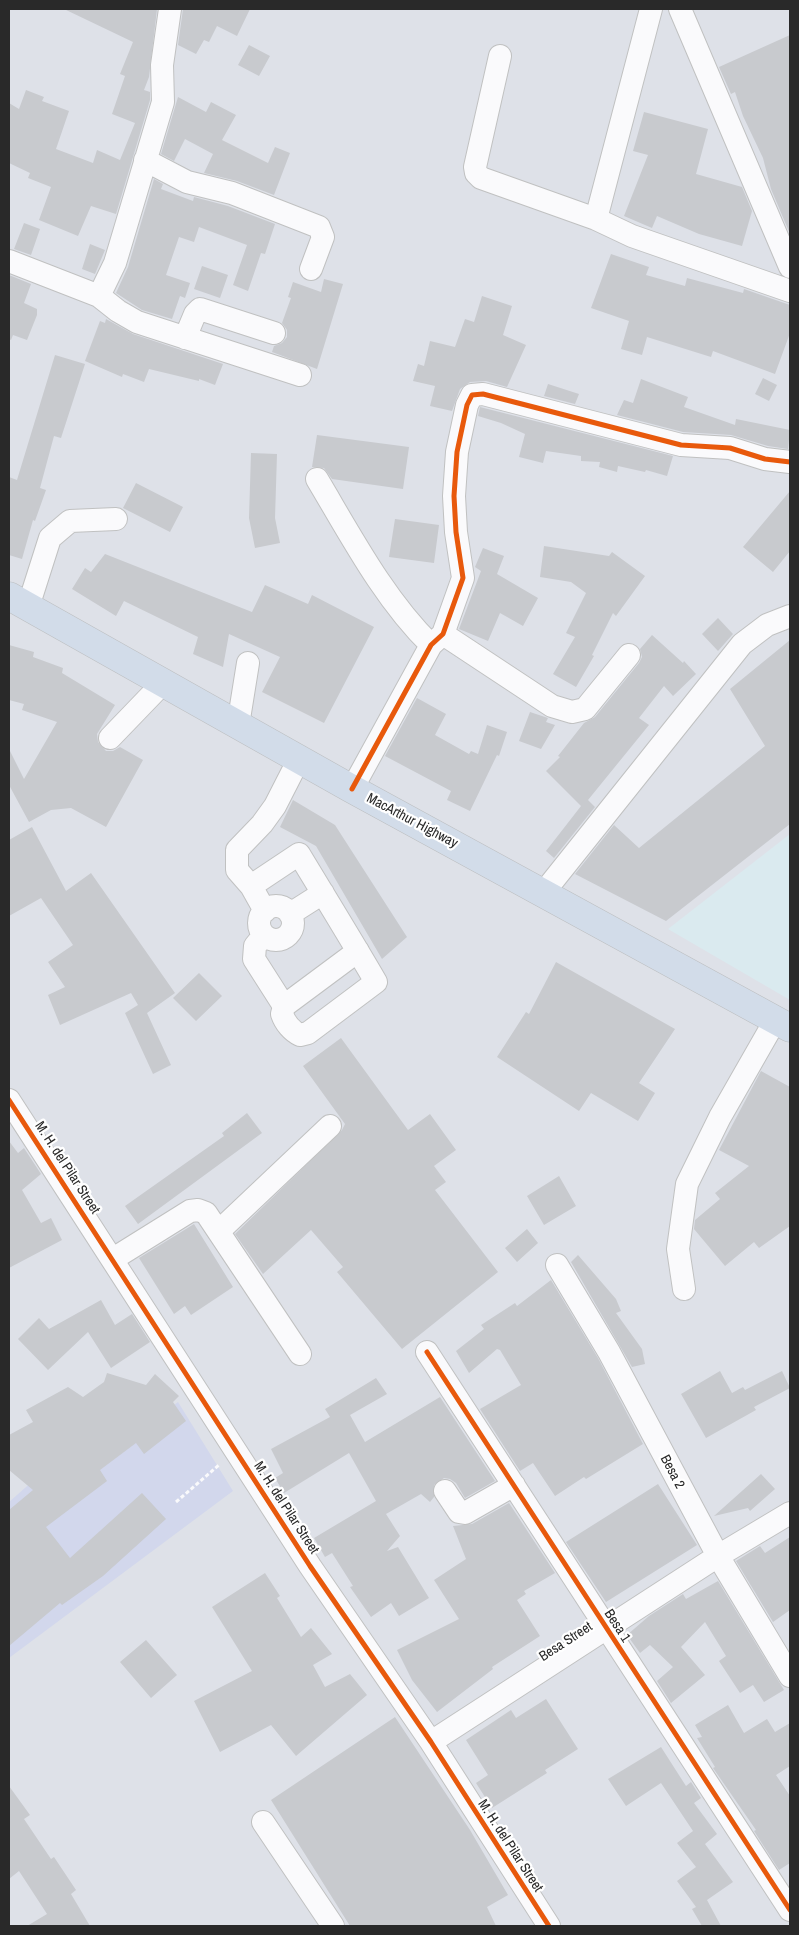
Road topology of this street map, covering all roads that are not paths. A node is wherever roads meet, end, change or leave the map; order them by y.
1 (170, 9) edge
2 (651, 9) edge
3 (680, 9) edge
4 (500, 56) dead end
5 (145, 160) junction
6 (596, 219) junction
7 (9, 261) edge
8 (790, 267) edge
9 (311, 269) dead end
10 (790, 291) edge
11 (99, 296) junction
12 (274, 333) dead end
13 (185, 338) junction
14 (300, 376) dead end
15 (790, 462) edge
16 (317, 479) dead end
17 (116, 519) dead end
18 (18, 602) edge
19 (790, 616) edge
20 (437, 640) junction
21 (629, 656) dead end
22 (248, 663) dead end
23 (163, 683) junction
24 (238, 725) junction
25 (110, 738) dead end
26 (299, 759) junction
27 (352, 788) junction
28 (251, 886) junction
29 (544, 892) junction
30 (323, 893) junction
31 (265, 911) junction
32 (290, 914) junction
33 (264, 935) junction
34 (358, 952) junction
35 (284, 1006) junction
36 (783, 1023) edge
37 (9, 1100) edge
38 (330, 1126) dead end
39 (219, 1231) junction
40 (113, 1259) junction
41 (557, 1265) dead end
42 (684, 1289) dead end
43 (427, 1352) dead end
44 (300, 1354) dead end
45 (514, 1485) junction
46 (445, 1491) dead end
47 (790, 1513) edge
48 (718, 1556) junction
49 (606, 1629) junction
50 (790, 1676) edge
51 (431, 1742) junction
52 (263, 1822) dead end
53 (790, 1910) edge
54 (333, 1926) edge
55 (549, 1926) edge

1 - 5 street
2 - 6 street
3 - 8 street
4 - 6 street
5 - 9 street
5 - 11 street
6 - 10 street
7 - 11 street
11 - 13 street
12 - 13 street
13 - 14 street
15 - 20 street
16 - 20 street
17 - 18 street
18 - 23 highway, MacArthur Highway
19 - 29 street
20 - 21 street
20 - 27 street
22 - 24 street
23 - 24 highway, MacArthur Highway
23 - 25 street
24 - 26 highway, MacArthur Highway
26 - 27 highway, MacArthur Highway
26 - 28 street
27 - 29 highway, MacArthur Highway
28 - 30 street
28 - 31 street
29 - 36 highway, MacArthur Highway
30 - 32 street
30 - 34 street
31 - 32 street
31 - 33 street
32 - 33 street
33 - 35 street
34 - 35 street
34 - 35 street
36 - 42 street
37 - 40 street, M. H. del Pilar Street
38 - 39 street
39 - 40 street
39 - 44 street
40 - 51 street, M. H. del Pilar Street
41 - 48 street, Besa 2
43 - 45 street, Besa 1
45 - 46 street
45 - 49 street, Besa 1
47 - 48 street, Besa Street
48 - 49 street, Besa Street
48 - 50 street, Besa 2
49 - 51 street, Besa Street
49 - 53 street, Besa 1
51 - 55 street, M. H. del Pilar Street
52 - 54 street

